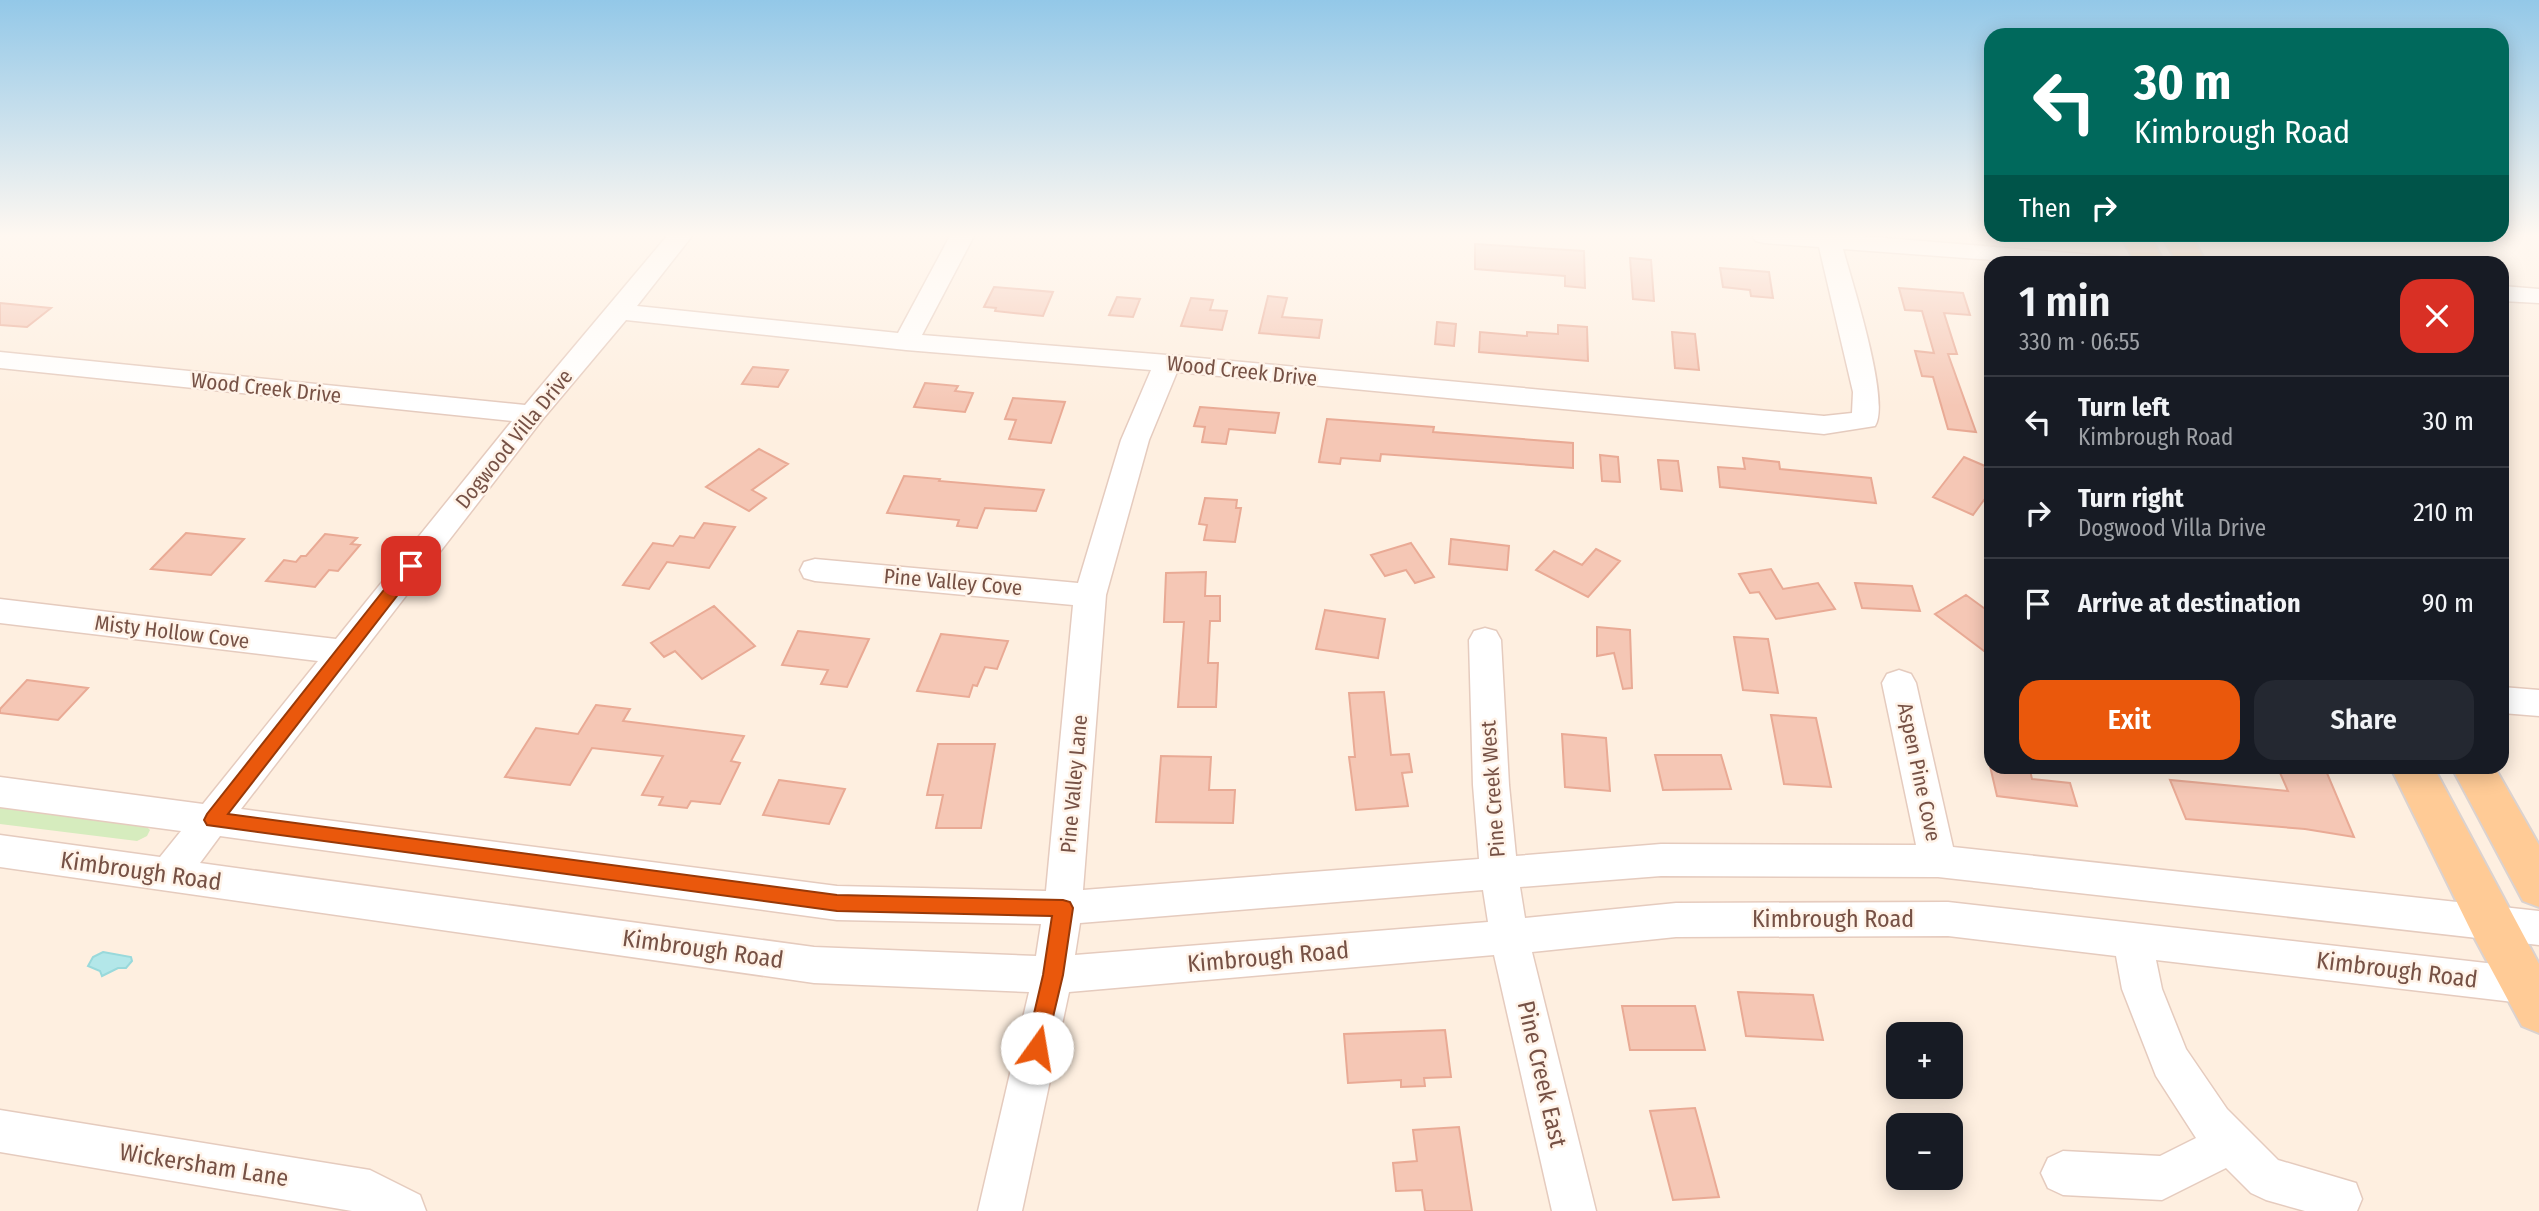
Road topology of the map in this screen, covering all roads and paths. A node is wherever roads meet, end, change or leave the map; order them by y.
1 (635, 293) edge
2 (932, 293) edge
3 (1841, 293) edge
4 (2509, 294) edge
5 (2539, 296) edge
6 (619, 312) junction
7 (906, 342) junction
8 (0, 360) edge
9 (1167, 363) junction
10 (532, 414) junction
11 (815, 570) dead end
12 (1090, 595) junction
13 (0, 611) edge
14 (1485, 640) dead end
15 (343, 652) junction
16 (1899, 683) dead end
17 (2509, 701) edge
18 (2539, 704) edge
19 (2415, 774) edge
20 (2476, 774) edge
21 (0, 792) edge
22 (214, 820) junction
23 (0, 851) edge
24 (1938, 862) junction
25 (1499, 873) junction
26 (169, 874) junction
27 (2539, 887) edge
28 (1063, 908) junction
29 (2490, 922) junction
30 (2539, 928) edge
31 (1509, 937) junction
32 (2132, 940) junction
33 (1053, 975) junction
34 (2535, 994) edge
35 (0, 1131) edge
36 (2231, 1143) junction
37 (2063, 1174) dead end
38 (2340, 1199) dead end
39 (404, 1211) edge
40 (1000, 1211) edge
41 (1574, 1211) edge

1 - 6 street, Dogwood Villa Drive
2 - 7 street
3 - 9 street, Wood Creek Drive
4 - 5 street
6 - 7 street, Wood Creek Drive
6 - 10 street, Dogwood Villa Drive
7 - 9 street, Wood Creek Drive
8 - 10 street, Wood Creek Drive
9 - 12 street, Pine Valley Lane
10 - 15 street, Dogwood Villa Drive
11 - 12 street, Pine Valley Cove
12 - 28 street, Pine Valley Lane
13 - 15 street, Misty Hollow Cove
14 - 25 street, Pine Creek West
15 - 22 street, Dogwood Villa Drive
16 - 24 street, Aspen Pine Cove
17 - 18 street
19 - 29 main road
20 - 27 main road
21 - 22 street
22 - 26 street, Dogwood Villa Drive
22 - 28 street
23 - 26 street, Kimbrough Road
24 - 25 street
24 - 29 street
25 - 28 street
25 - 31 street, Pine Creek West
26 - 33 street, Kimbrough Road
28 - 33 street, Pine Valley Lane
29 - 30 street
29 - 34 main road
31 - 32 street, Kimbrough Road
31 - 33 street, Kimbrough Road
31 - 41 street, Pine Creek East
32 - 34 street, Kimbrough Road
32 - 36 street
33 - 40 street, Pine Valley Lane
35 - 39 street, Wickersham Lane
36 - 37 street
36 - 38 street

